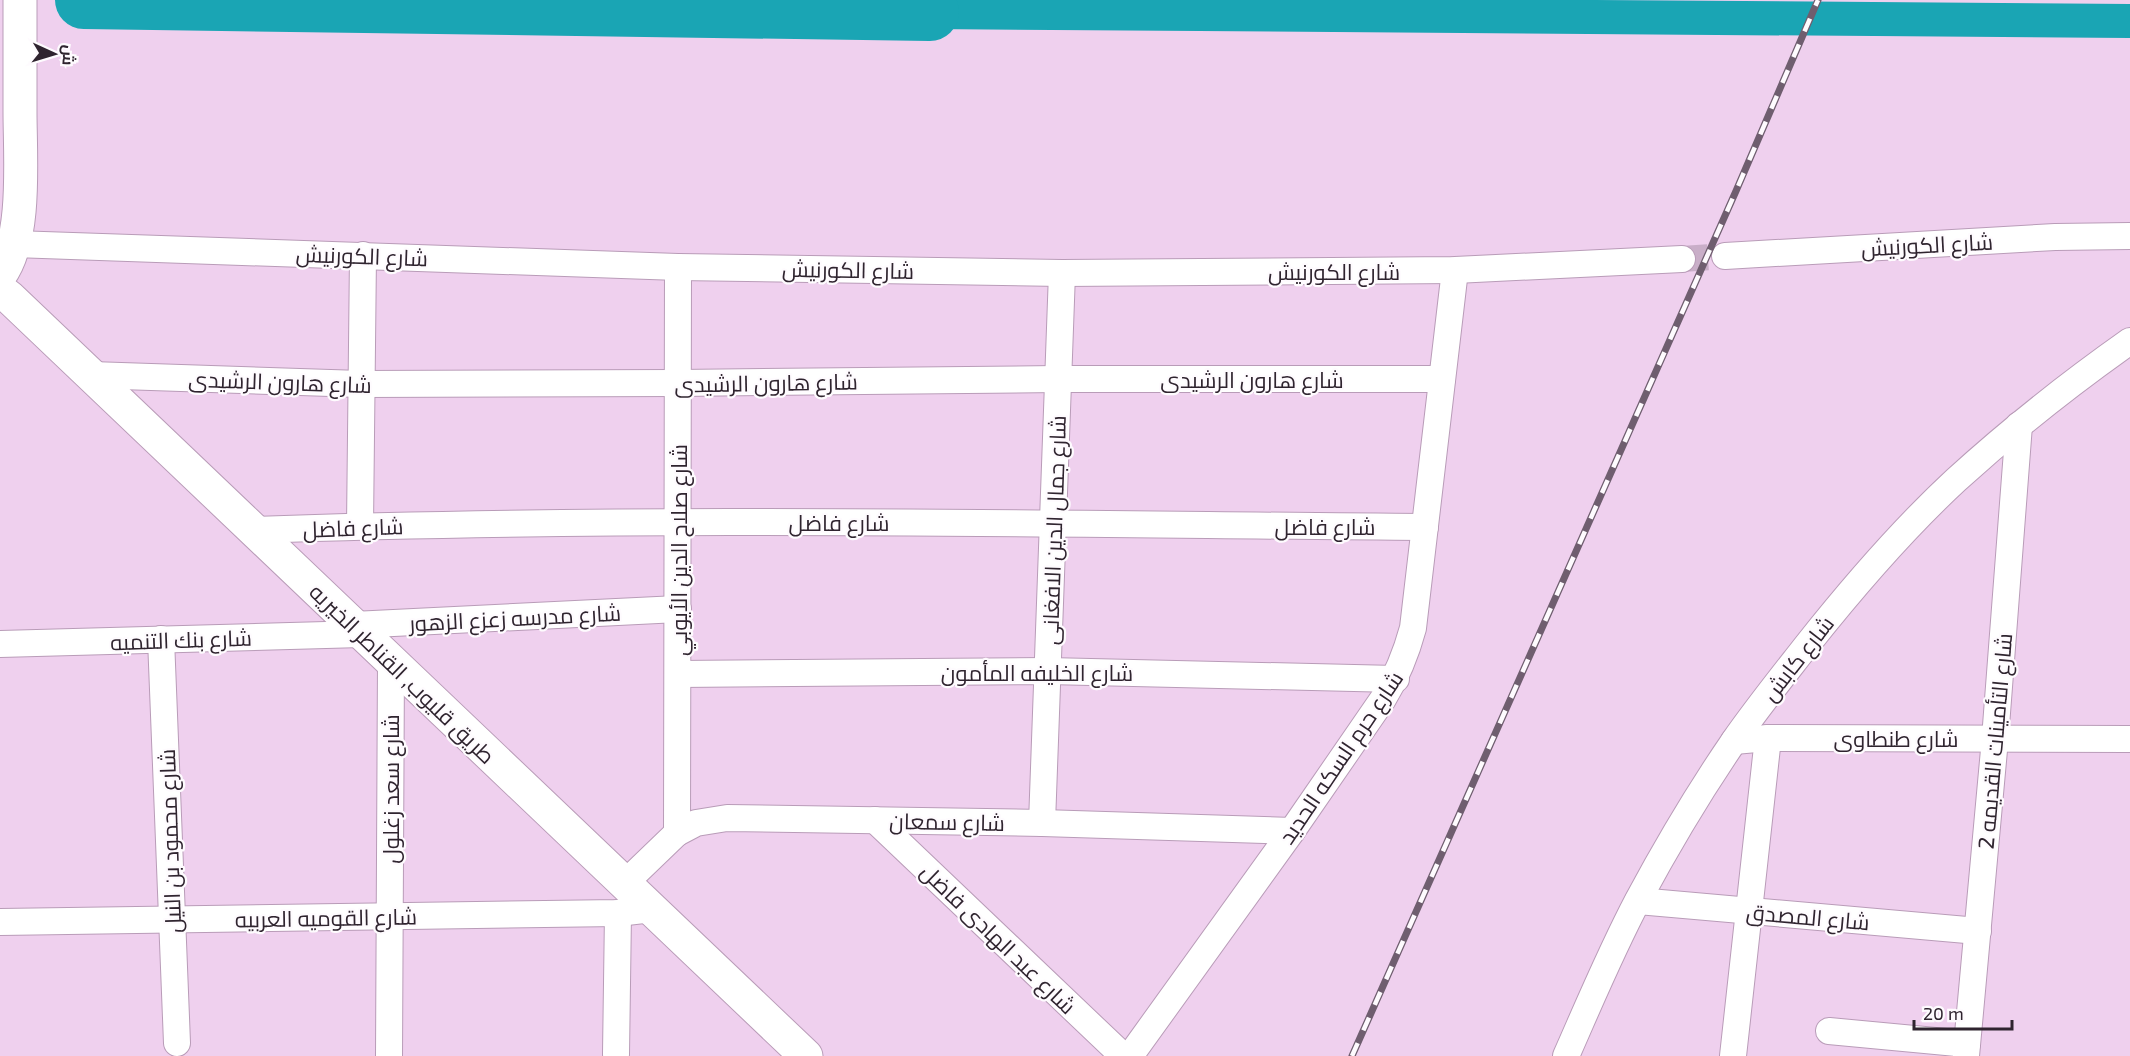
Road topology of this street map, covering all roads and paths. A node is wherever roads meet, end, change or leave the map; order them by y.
1 (20, 0) edge
2 (2130, 236) edge
3 (14, 244) junction
4 (363, 255) junction
5 (1725, 256) tunnel mouth
6 (1682, 260) tunnel mouth
7 (678, 267) junction
8 (1455, 270) junction
9 (1062, 273) junction
10 (0, 275) edge
11 (0, 290) edge
12 (2130, 341) edge
13 (90, 375) junction
14 (1058, 379) junction
15 (1442, 379) junction
16 (678, 383) junction
17 (361, 384) junction
18 (2019, 425) junction
19 (678, 521) junction
20 (1053, 524) junction
21 (360, 526) junction
22 (1425, 527) junction
23 (253, 530) junction
24 (678, 609) junction
25 (357, 630) junction
26 (161, 639) junction
27 (0, 644) edge
28 (391, 662) junction
29 (1048, 671) junction
30 (678, 674) junction
31 (1396, 679) junction
32 (1768, 738) junction
33 (1995, 739) junction
34 (2130, 739) edge
35 (1734, 741) junction
36 (875, 820) junction
37 (1042, 823) junction
38 (1292, 831) junction
39 (677, 833) junction
40 (621, 898) junction
41 (1638, 901) junction
42 (1749, 910) junction
43 (390, 916) junction
44 (172, 920) junction
45 (0, 922) edge
46 (1977, 931) junction
47 (1829, 1031) dead end
48 (177, 1043) dead end
49 (1967, 1050) edge
50 (616, 1054) dead end
51 (389, 1056) edge
52 (806, 1056) edge
53 (1123, 1056) edge
54 (1130, 1056) edge
55 (1566, 1056) edge
56 (1733, 1056) edge

1 - 3 main road
2 - 5 street, شارع الكورنيش
3 - 4 street, شارع الكورنيش
3 - 10 main road
4 - 7 street, شارع الكورنيش
4 - 17 street
6 - 8 street, شارع الكورنيش
7 - 9 street, شارع الكورنيش
7 - 16 street, شارع صلاح الدين الأيوبي
8 - 9 street, شارع الكورنيش
8 - 15 street, شارع حرم السكه الحديد
9 - 14 street, شارع جمال الدين الافغانى
11 - 13 main road, طريق قليوب, القناطر الخيريه
12 - 18 street, شارع كابش
13 - 17 street, شارع هارون الرشيدى
13 - 23 main road, طريق قليوب, القناطر الخيريه
14 - 15 street, شارع هارون الرشيدى
14 - 16 street, شارع هارون الرشيدى
14 - 20 street, شارع جمال الدين الافغانى
15 - 22 street, شارع حرم السكه الحديد
16 - 17 street, شارع هارون الرشيدى
16 - 19 street, شارع صلاح الدين الأيوبي
17 - 21 street
18 - 33 street, شارع التأمينات القديمه 2
18 - 35 street, شارع كابش
19 - 20 street, شارع فاضل
19 - 21 street, شارع فاضل
19 - 24 street, شارع صلاح الدين الأيوبي
20 - 22 street, شارع فاضل
20 - 29 street, شارع جمال الدين الافغانى
21 - 23 street, شارع فاضل
22 - 31 street, شارع حرم السكه الحديد
23 - 25 main road, طريق قليوب, القناطر الخيريه
24 - 25 street, شارع مدرسه زعزع الزهور
24 - 30 street, شارع صلاح الدين الأيوبي
25 - 26 street, شارع بنك التنميه
25 - 28 main road, طريق قليوب, القناطر الخيريه
26 - 27 street, شارع بنك التنميه
26 - 44 street, شارع محمود بن النيل
28 - 40 main road, طريق قليوب, القناطر الخيريه
28 - 43 street, شارع سعد زغلول
29 - 30 street, شارع الخليفه المأمون
29 - 31 street, شارع الخليفه المأمون
29 - 37 street, شارع جمال الدين الافغانى
30 - 39 street, شارع صلاح الدين الأيوبي
31 - 38 street, شارع حرم السكه الحديد
32 - 33 street, شارع طنطاوى
32 - 35 street, شارع طنطاوى
32 - 42 street
33 - 34 street, شارع طنطاوى
33 - 46 street, شارع التأمينات القديمه 2
35 - 41 street, شارع كابش
36 - 37 street, شارع سمعان
36 - 39 street, شارع سمعان
36 - 53 street, شارع عبد الهادى فاضل
37 - 38 street, شارع سمعان
38 - 54 street, شارع حرم السكه الحديد
39 - 40 street, شارع سمعان
40 - 43 street, شارع القوميه العربيه
40 - 50 street
40 - 52 main road, طريق قليوب, القناطر الخيريه
41 - 42 street, شارع المصدق
41 - 55 street, شارع كابش
42 - 46 street, شارع المصدق
42 - 56 street
43 - 44 street, شارع القوميه العربيه
43 - 51 street, شارع سعد زغلول
44 - 45 street, شارع القوميه العربيه
44 - 48 street, شارع محمود بن النيل
46 - 49 street, شارع التأمينات القديمه 2
47 - 49 street

